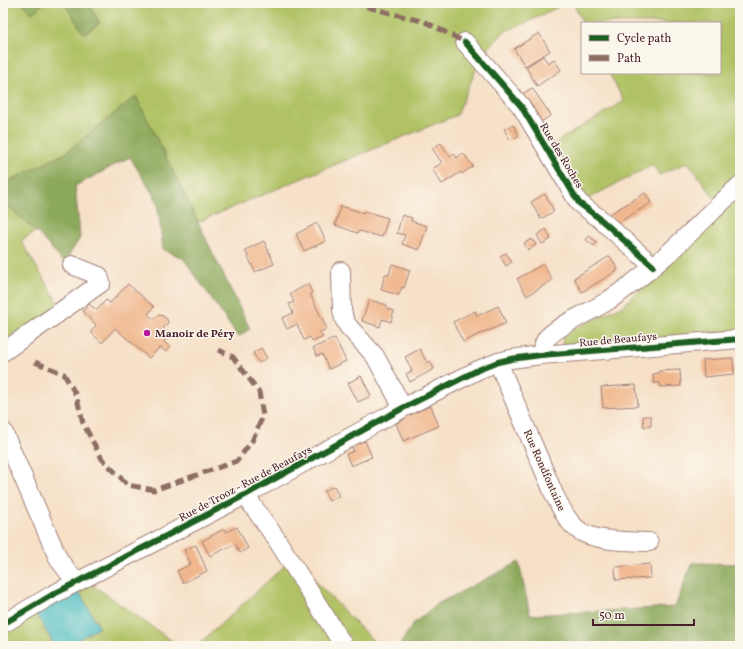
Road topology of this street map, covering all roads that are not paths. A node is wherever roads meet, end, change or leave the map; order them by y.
1 (465, 42) dead end
2 (740, 185) edge
3 (72, 265) dead end
4 (653, 266) junction
5 (341, 271) dead end
6 (740, 339) edge
7 (3, 352) edge
8 (541, 355) junction
9 (498, 362) junction
10 (403, 408) junction
11 (3, 430) edge
12 (245, 495) junction
13 (649, 542) dead end
14 (76, 582) junction
15 (3, 624) edge
16 (344, 646) edge

1 - 4 street, Rue des Roches
2 - 4 street
3 - 7 street
4 - 8 street
5 - 10 street
6 - 8 street, Rue de Beaufays
8 - 9 street, Rue de Beaufays
9 - 10 street, Rue de Trooz - Rue de Beaufays
9 - 13 street, Rue Rondfontaine
10 - 12 street, Rue de Trooz - Rue de Beaufays
11 - 14 street
12 - 14 street, Rue de Trooz - Rue de Beaufays
12 - 16 street
14 - 15 street, Rue de Trooz - Rue de Beaufays

